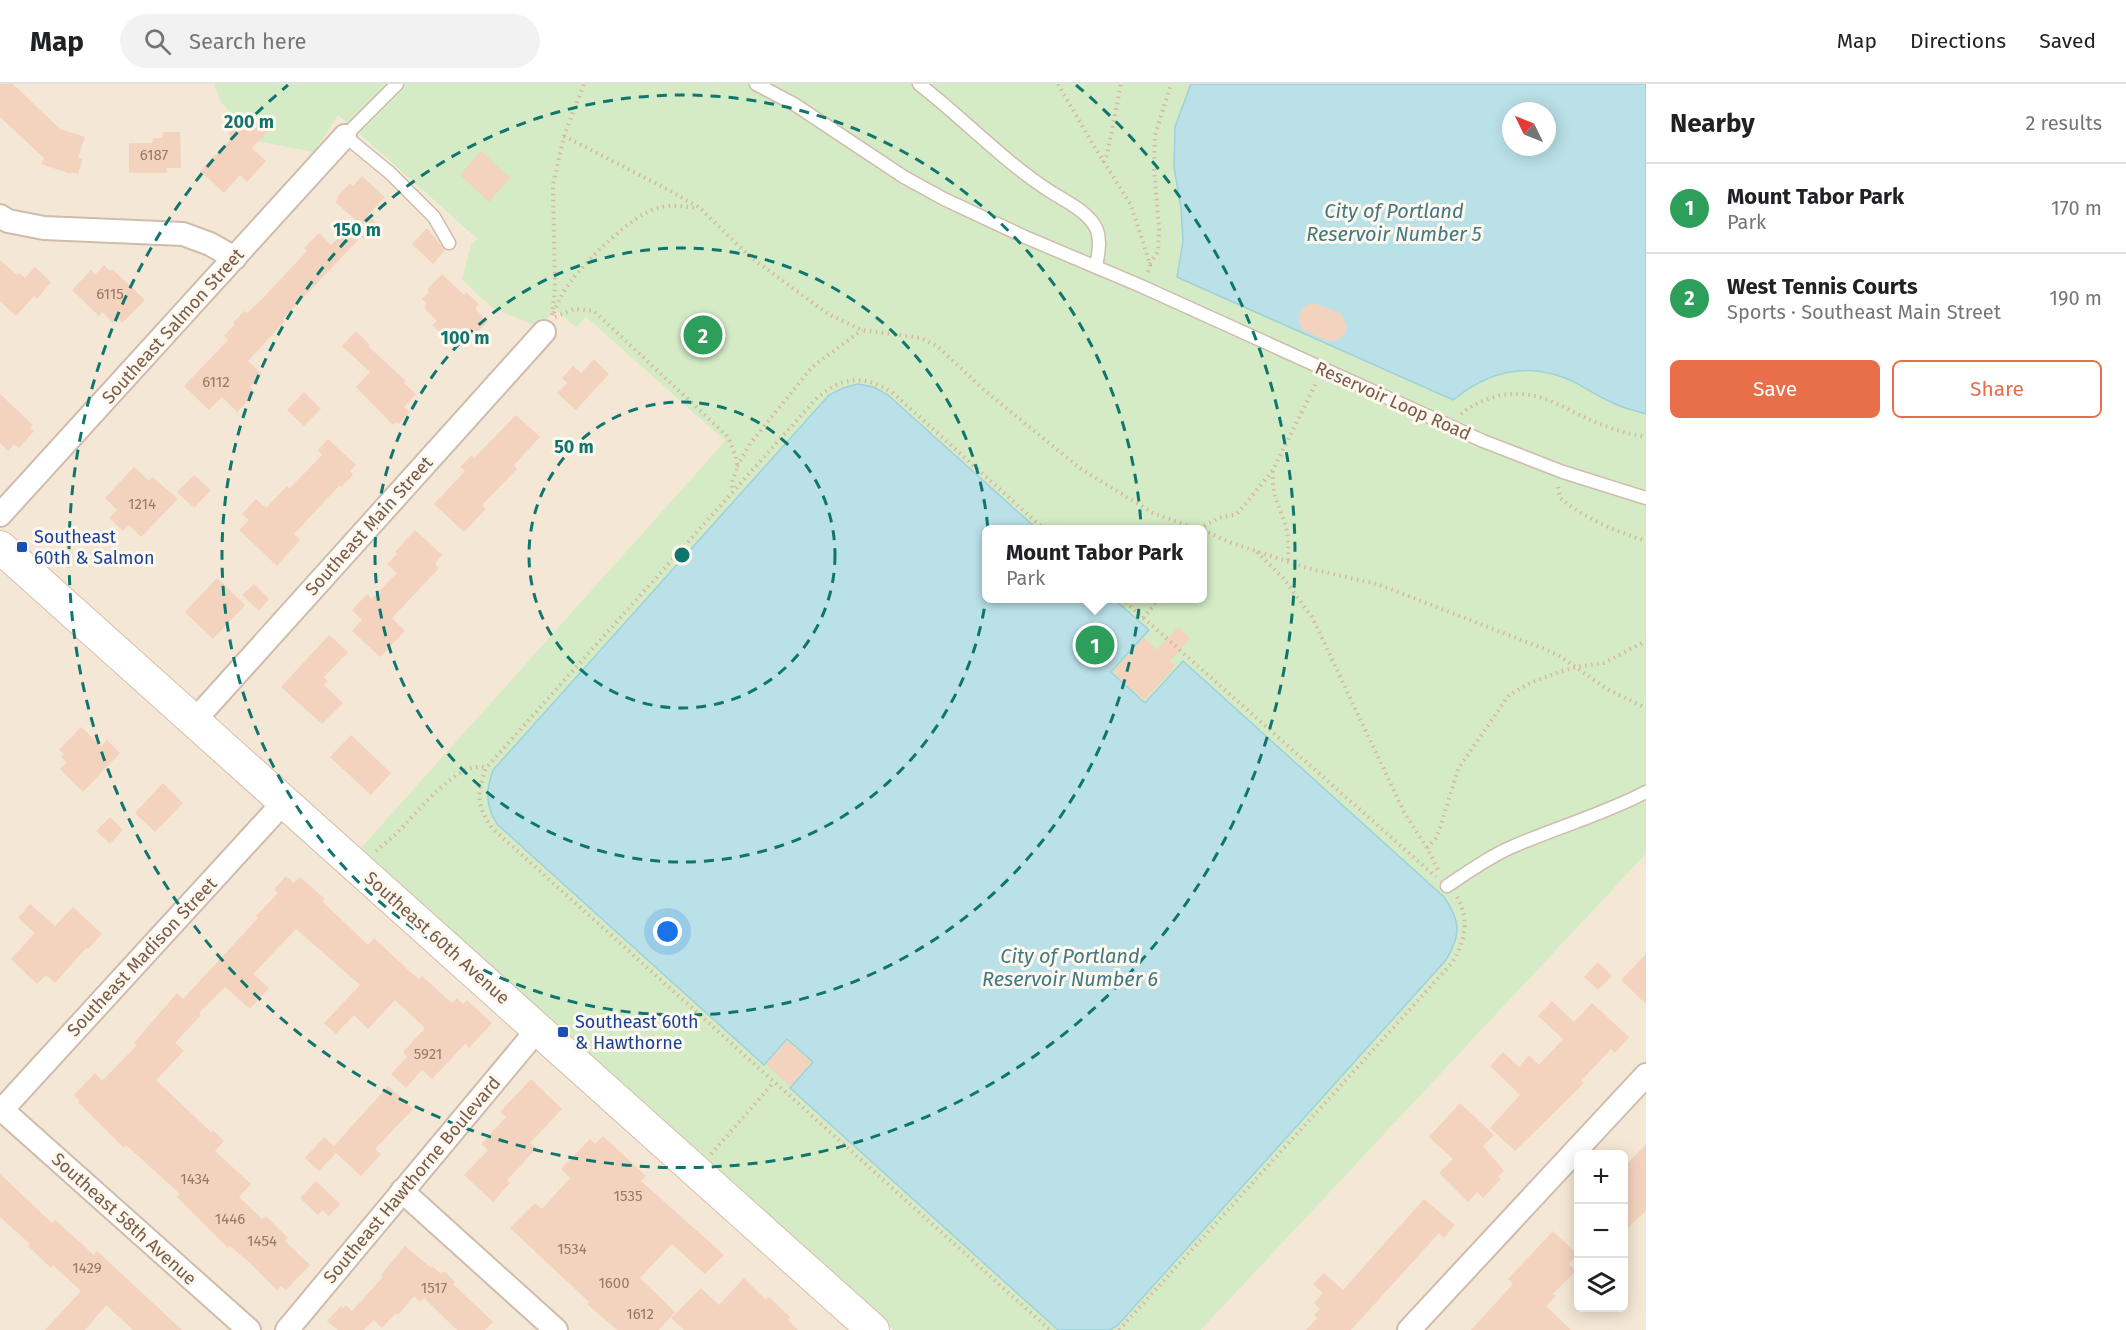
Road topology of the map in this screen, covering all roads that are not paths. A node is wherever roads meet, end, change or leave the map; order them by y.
1 (398, 84) edge
2 (756, 84) edge
3 (919, 84) edge
4 (345, 136) junction
5 (0, 216) edge
6 (449, 243) dead end
7 (235, 258) junction
8 (1096, 267) junction
9 (548, 325) road end
10 (1646, 498) edge
11 (0, 516) edge
12 (0, 547) edge
13 (194, 721) junction
14 (1646, 792) edge
15 (284, 802) junction
16 (1447, 886) road end
17 (538, 1029) junction
18 (1646, 1075) edge
19 (1, 1110) edge
20 (402, 1191) junction
21 (249, 1330) edge
22 (287, 1330) edge
23 (556, 1330) edge
24 (873, 1330) edge
25 (1409, 1330) edge

1 - 4 lane
2 - 8 lane, Reservoir Loop Road
3 - 8 lane
4 - 6 lane
4 - 7 street, Southeast Salmon Street
5 - 7 street
7 - 11 street, Southeast Salmon Street
8 - 10 lane, Reservoir Loop Road
9 - 13 street, Southeast Main Street
12 - 13 main road, Southeast 60th Avenue
13 - 15 main road, Southeast 60th Avenue
14 - 16 lane
15 - 17 main road, Southeast 60th Avenue
15 - 19 street, Southeast Madison Street
17 - 20 street, Southeast Hawthorne Boulevard
17 - 24 main road, Southeast 60th Avenue
18 - 25 street
19 - 21 street, Southeast 58th Avenue
20 - 22 street, Southeast Hawthorne Boulevard
20 - 23 street

